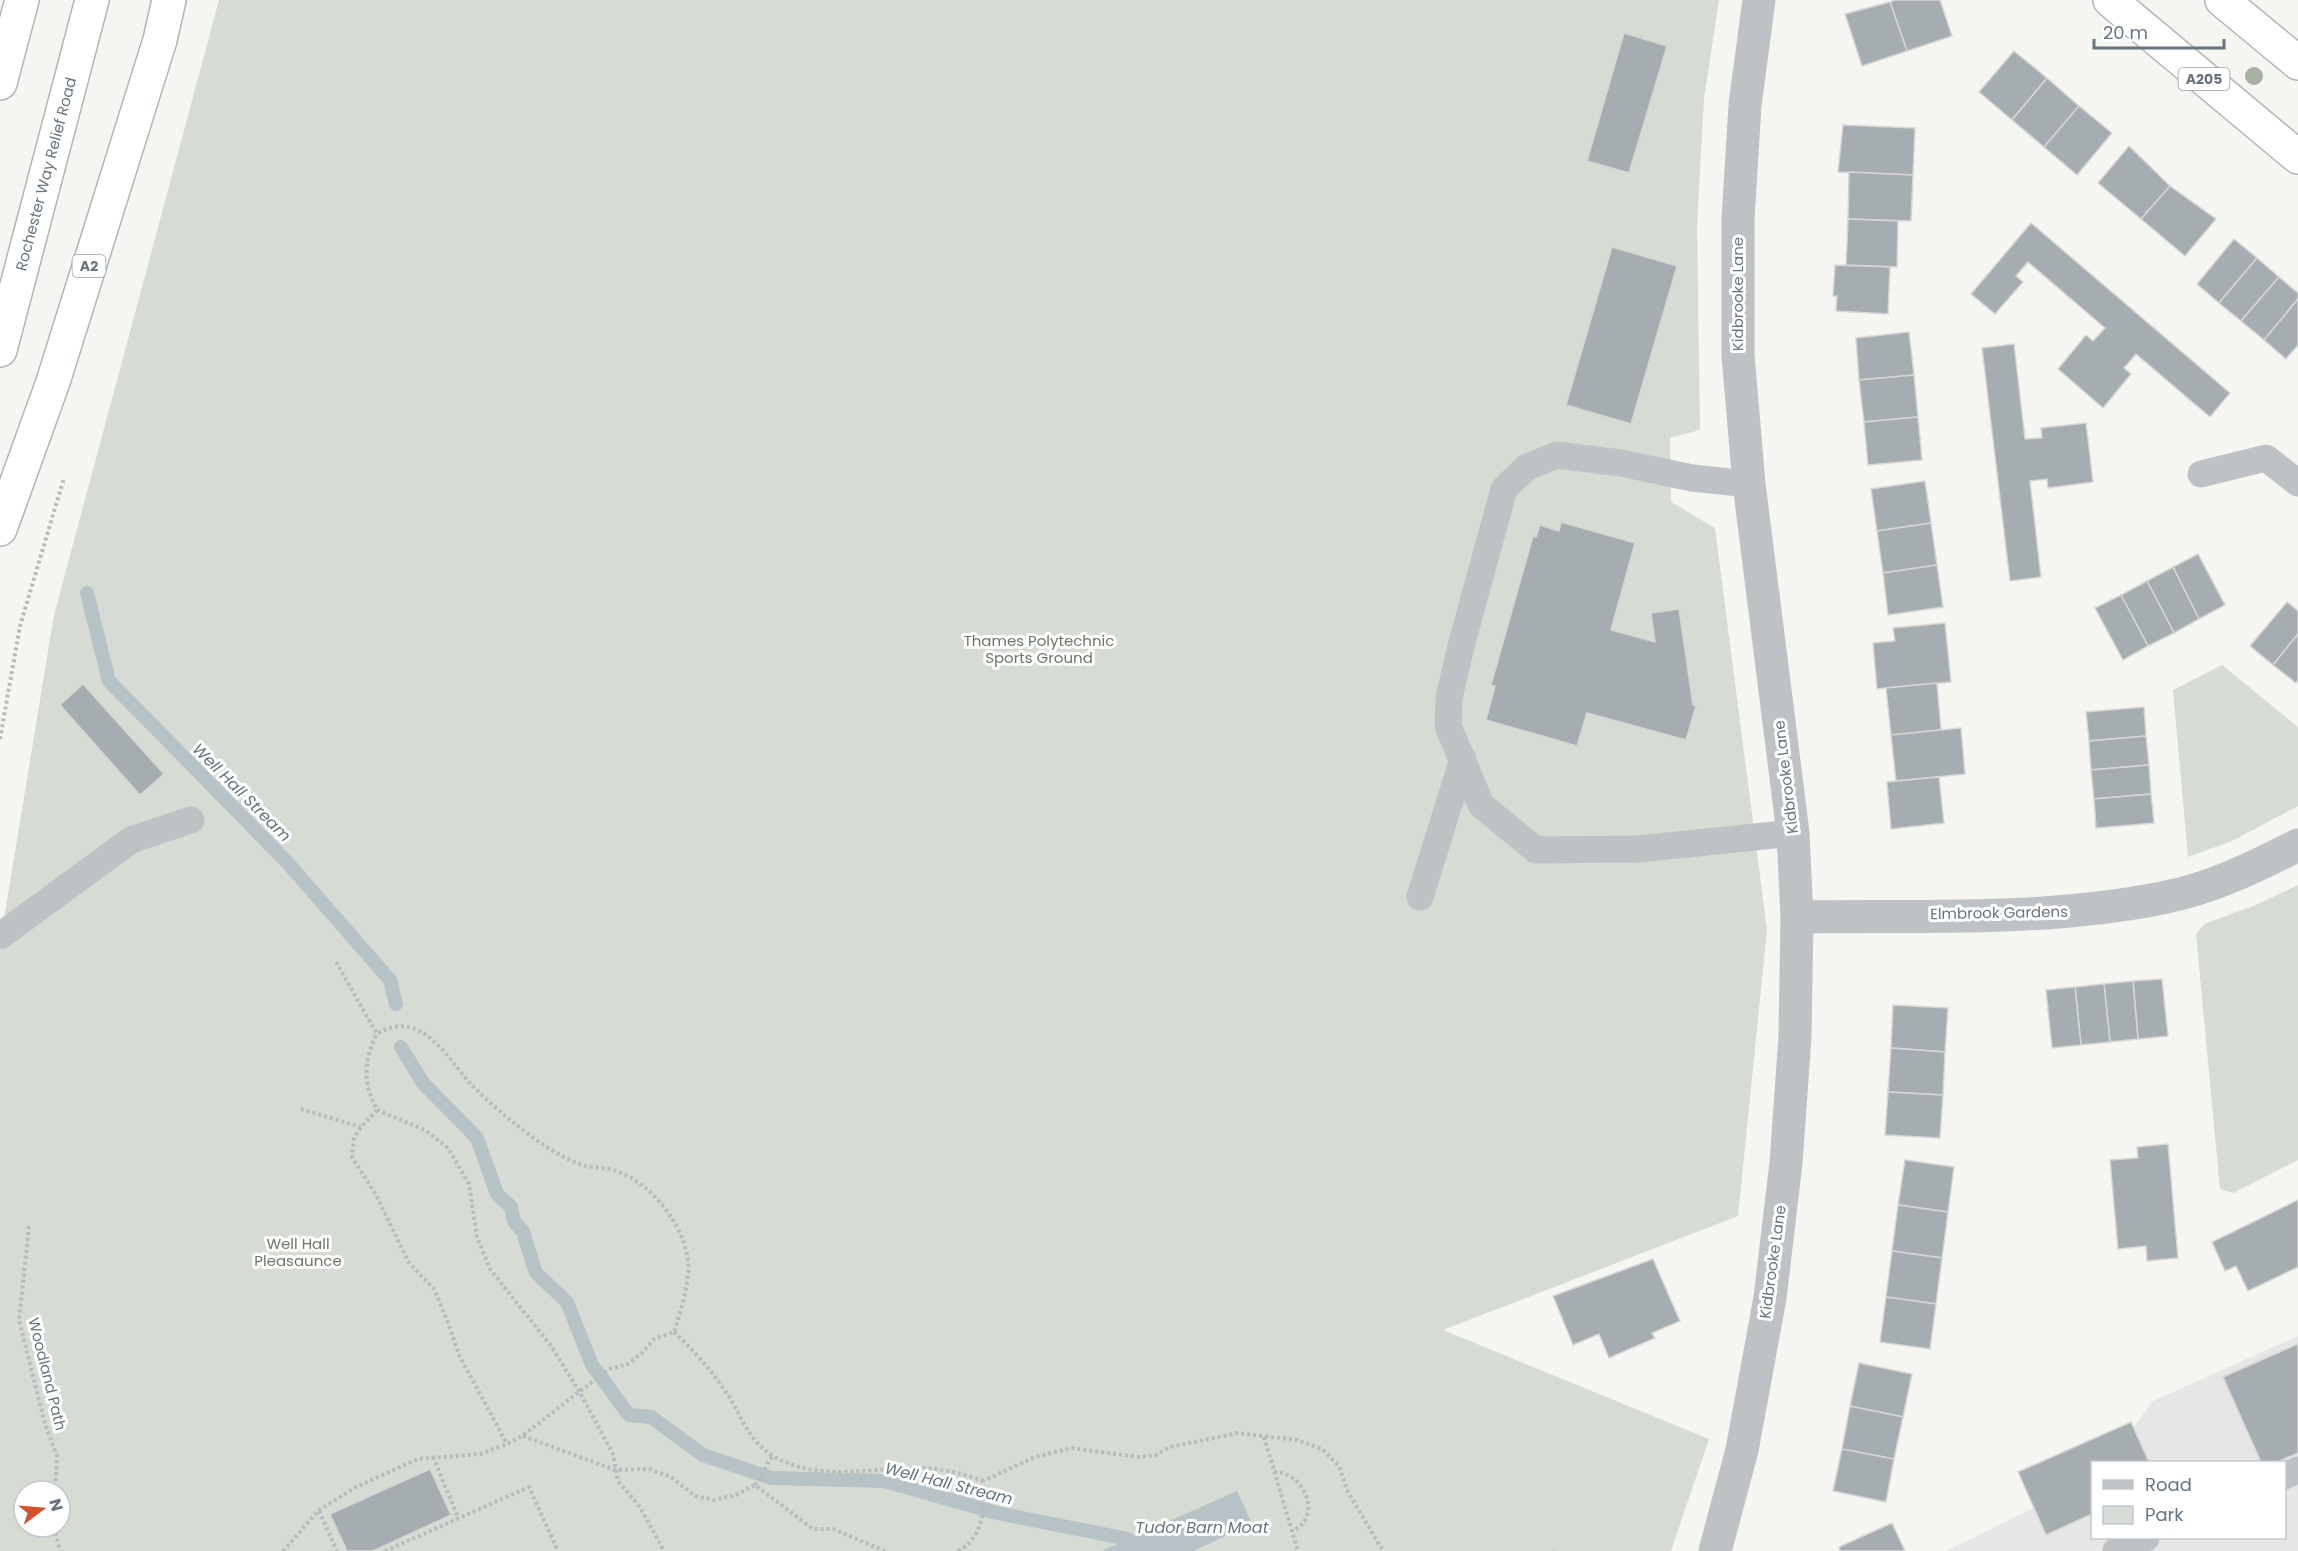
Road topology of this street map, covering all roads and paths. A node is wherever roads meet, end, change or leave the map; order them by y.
1 (22, 0) edge
2 (92, 0) edge
3 (169, 0) edge
4 (1759, 0) edge
5 (2110, 0) edge
6 (2222, 0) edge
7 (2298, 63) edge
8 (0, 82) edge
9 (2298, 157) edge
10 (0, 350) edge
11 (2201, 474) dead end
12 (2298, 483) edge
13 (1749, 484) junction
14 (0, 529) edge
15 (1463, 759) junction
16 (191, 820) dead end
17 (1793, 833) junction
18 (2298, 844) edge
19 (1420, 897) dead end
20 (1797, 917) junction
21 (0, 936) edge
22 (336, 962) dead end
23 (377, 1034) junction
24 (301, 1109) dead end
25 (377, 1110) junction
26 (361, 1127) junction
27 (28, 1226) dead end
28 (674, 1332) junction
29 (579, 1391) junction
30 (522, 1436) junction
31 (1264, 1437) junction
32 (507, 1444) junction
33 (772, 1456) junction
34 (433, 1457) junction
35 (615, 1470) junction
36 (1274, 1472) junction
37 (56, 1479) edge
38 (983, 1481) junction
39 (755, 1485) junction
40 (319, 1510) junction
41 (458, 1518) junction
42 (1292, 1531) junction
43 (2144, 1539) edge
44 (283, 1551) edge
45 (337, 1551) edge
46 (385, 1551) edge
47 (558, 1551) edge
48 (664, 1551) edge
49 (885, 1551) edge
50 (958, 1551) edge
51 (1298, 1551) edge
52 (1383, 1551) edge
53 (1715, 1551) edge
54 (2116, 1551) edge

1 - 8 highway
2 - 10 highway, Rochester Way Relief Road
3 - 14 highway, A2
4 - 13 street, Kidbrooke Lane
5 - 9 highway, A205
6 - 7 highway
11 - 12 lane
13 - 15 lane
13 - 17 street, Kidbrooke Lane
15 - 17 lane
15 - 19 lane
16 - 21 lane
17 - 20 street, Kidbrooke Lane
18 - 20 street, Elmbrook Gardens
20 - 53 street, Kidbrooke Lane
22 - 23 path
23 - 25 path
23 - 28 path
24 - 26 path
25 - 26 path
25 - 29 path
26 - 32 path
27 - 37 path, Woodland Path
28 - 29 path
28 - 33 path
29 - 30 path
29 - 35 path
30 - 32 path
30 - 35 path
31 - 36 path
31 - 38 path
31 - 52 path
32 - 34 path
33 - 38 path
33 - 39 path
34 - 40 path
34 - 41 path
35 - 39 path
35 - 48 path
36 - 42 path
36 - 42 path
38 - 50 path
39 - 49 path
40 - 44 path
40 - 45 path
41 - 46 path
41 - 47 path
42 - 51 path
43 - 54 lane

